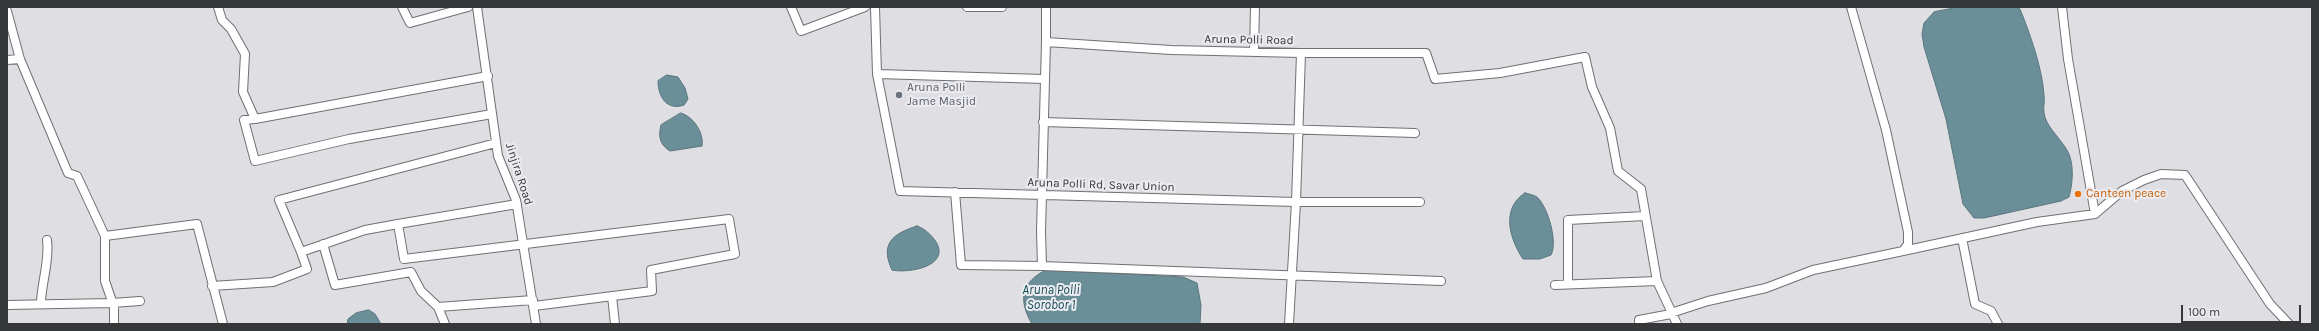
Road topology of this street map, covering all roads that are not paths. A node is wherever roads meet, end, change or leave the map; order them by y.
1 (218, 7) edge
2 (402, 7) edge
3 (468, 7) edge
4 (477, 7) edge
5 (791, 7) edge
6 (865, 7) edge
7 (875, 7) edge
8 (967, 7) edge
9 (1002, 7) edge
10 (1046, 7) edge
11 (1255, 7) edge
12 (1851, 7) edge
13 (2062, 7) edge
14 (7, 11) edge
15 (1046, 42) junction
16 (1254, 52) junction
17 (1300, 53) junction
18 (20, 59) junction
19 (7, 60) edge
20 (877, 74) junction
21 (488, 76) junction
22 (1044, 79) junction
23 (492, 114) junction
24 (255, 119) junction
25 (1043, 122) junction
26 (1298, 129) junction
27 (1415, 132) dead end
28 (496, 143) junction
29 (955, 192) junction
30 (1042, 195) junction
31 (1296, 202) junction
32 (1420, 202) dead end
33 (517, 204) junction
34 (2095, 214) junction
35 (1645, 216) junction
36 (398, 224) junction
37 (105, 236) junction
38 (1962, 238) junction
39 (47, 240) dead end
40 (323, 244) junction
41 (524, 245) junction
42 (1903, 251) junction
43 (301, 252) junction
44 (1042, 266) junction
45 (1291, 277) junction
46 (1657, 280) junction
47 (1441, 281) dead end
48 (1568, 284) junction
49 (1555, 285) dead end
50 (212, 286) junction
51 (612, 296) junction
52 (140, 301) dead end
53 (533, 303) junction
54 (41, 304) junction
55 (112, 304) junction
56 (7, 306) edge
57 (438, 307) junction
58 (1671, 313) junction
59 (114, 324) edge
60 (223, 324) edge
61 (445, 324) edge
62 (536, 324) edge
63 (615, 324) edge
64 (1289, 324) edge
65 (1639, 324) edge
66 (1677, 324) edge
67 (1998, 324) edge
68 (2289, 324) edge

1 - 24 street
2 - 3 street
4 - 21 street, Jinjira Road
5 - 6 street
7 - 20 street
8 - 9 street
10 - 15 street
11 - 16 street
12 - 42 street
13 - 34 street
14 - 18 street
15 - 16 street, Aruna Polli Road
15 - 22 street
16 - 17 street, Aruna Polli Road
17 - 26 street, Aruna Polli Road
17 - 35 street
18 - 19 street
18 - 37 street
20 - 22 street
20 - 29 street, Aruna Polli Rd, Savar Union
21 - 23 street, Jinjira Road
21 - 24 street
22 - 25 street
23 - 24 street
23 - 28 street, Jinjira Road
25 - 26 street
25 - 30 street
26 - 27 street
26 - 31 street, Aruna Polli Road
28 - 33 street, Jinjira Road
28 - 43 street
29 - 30 street, Aruna Polli Rd, Savar Union
29 - 44 street
30 - 31 street, Aruna Polli Rd, Savar Union
30 - 44 street
31 - 32 street, Aruna Polli Rd, Savar Union
31 - 45 street, Aruna Polli Road
33 - 36 street
33 - 41 street, Jinjira Road
34 - 38 street
34 - 68 street
35 - 46 street
35 - 48 street
36 - 40 street
36 - 41 street
37 - 50 street
37 - 55 street
38 - 42 street
38 - 67 street
39 - 54 street
40 - 43 street
40 - 57 street
41 - 51 street
41 - 53 street, Jinjira Road
42 - 58 street
43 - 50 street
44 - 45 street
45 - 47 street
45 - 64 street, Aruna Polli Road
46 - 48 street
46 - 58 street
48 - 49 street
50 - 60 street
51 - 53 street
51 - 63 street
52 - 55 street
53 - 57 street
53 - 62 street, Jinjira Road
54 - 55 street
54 - 56 street
55 - 59 street
57 - 61 street
58 - 65 street
58 - 66 street

